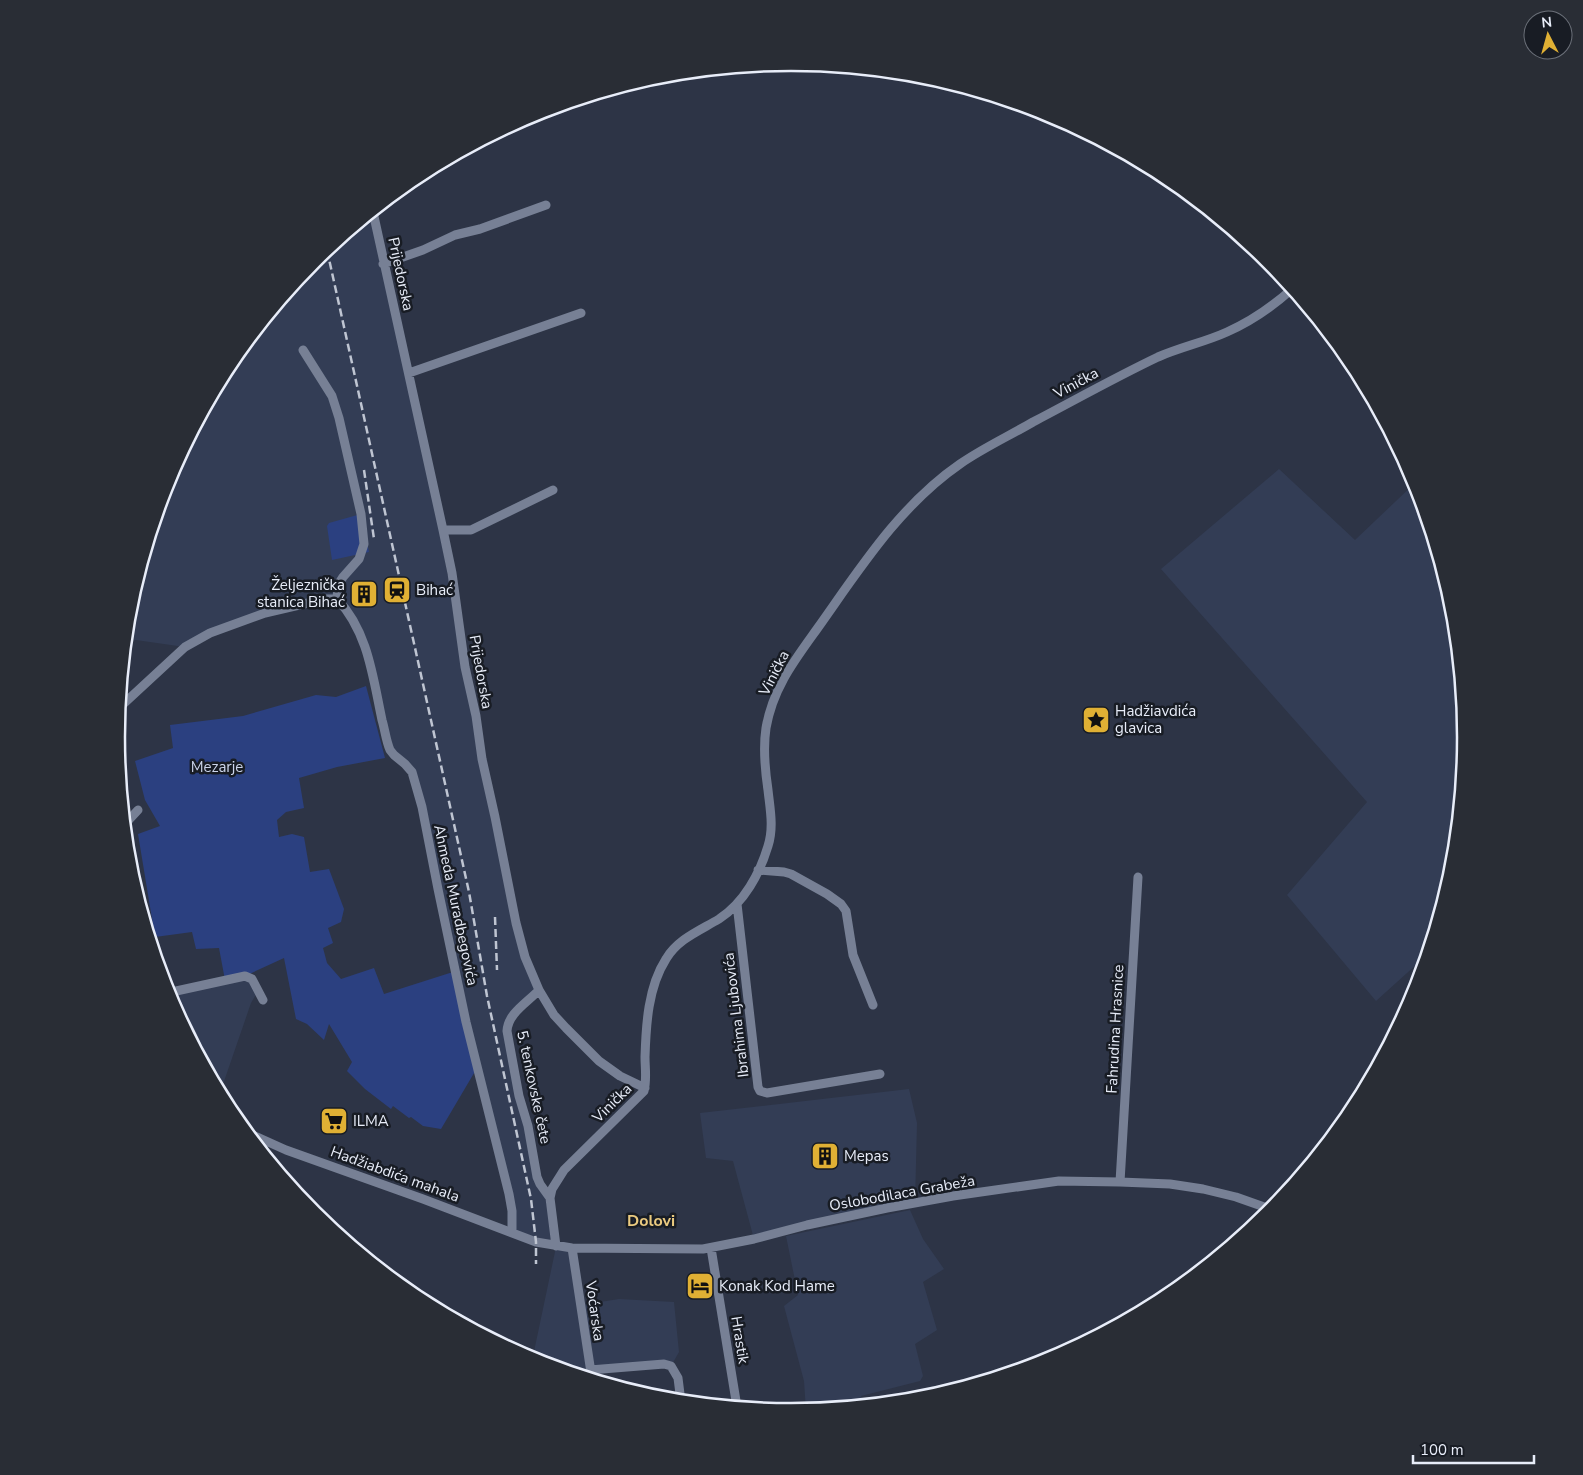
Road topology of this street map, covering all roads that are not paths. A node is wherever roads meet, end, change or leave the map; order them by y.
1 (546, 205) dead end
2 (374, 219) edge
3 (384, 264) junction
4 (1287, 293) edge
5 (581, 313) dead end
6 (303, 350) dead end
7 (409, 373) junction
8 (553, 490) dead end
9 (443, 530) junction
10 (337, 599) junction
11 (127, 702) edge
12 (138, 810) dead end
13 (130, 818) edge
14 (758, 870) junction
15 (1138, 877) dead end
16 (737, 904) junction
17 (539, 990) junction
18 (176, 991) edge
19 (263, 1000) dead end
20 (873, 1005) dead end
21 (880, 1074) dead end
22 (645, 1088) junction
23 (260, 1138) edge
24 (263, 1140) joint
25 (1120, 1182) junction
26 (550, 1198) junction
27 (1265, 1207) edge
28 (512, 1232) junction
29 (536, 1242) joint
30 (556, 1246) junction
31 (572, 1248) junction
32 (711, 1248) junction
33 (591, 1372) edge
34 (597, 1374) edge
35 (680, 1394) edge
36 (736, 1401) edge

1 - 3 street
2 - 3 street, Prijedorska
3 - 7 street, Prijedorska
4 - 14 street, Vinička
5 - 7 street
6 - 10 street
7 - 9 street, Prijedorska
8 - 9 street
9 - 17 street, Prijedorska
10 - 11 street
10 - 28 street, Ahmeda Muradbegovića
12 - 13 street
14 - 16 street, Vinička
14 - 20 street
15 - 25 street, Fahrudina Hrasnice
16 - 21 street, Ibrahima Ljubovića
16 - 22 street, Vinička
17 - 22 street, Prijedorska
17 - 26 street, 5. tenkovske čete
18 - 19 street
22 - 26 street, Vinička
23 - 24 street, Hadžiabdića mahala
24 - 28 street, Hadžiabdića mahala
25 - 27 street, Oslobodilaca Grabeža
25 - 32 street, Oslobodilaca Grabeža
26 - 30 street
28 - 29 street, Hadžiabdića mahala
29 - 30 street, Oslobodilaca Grabeža
30 - 31 street, Oslobodilaca Grabeža
31 - 32 street, Oslobodilaca Grabeža
31 - 33 street, Voćarska
32 - 36 street, Hrastik
34 - 35 street

